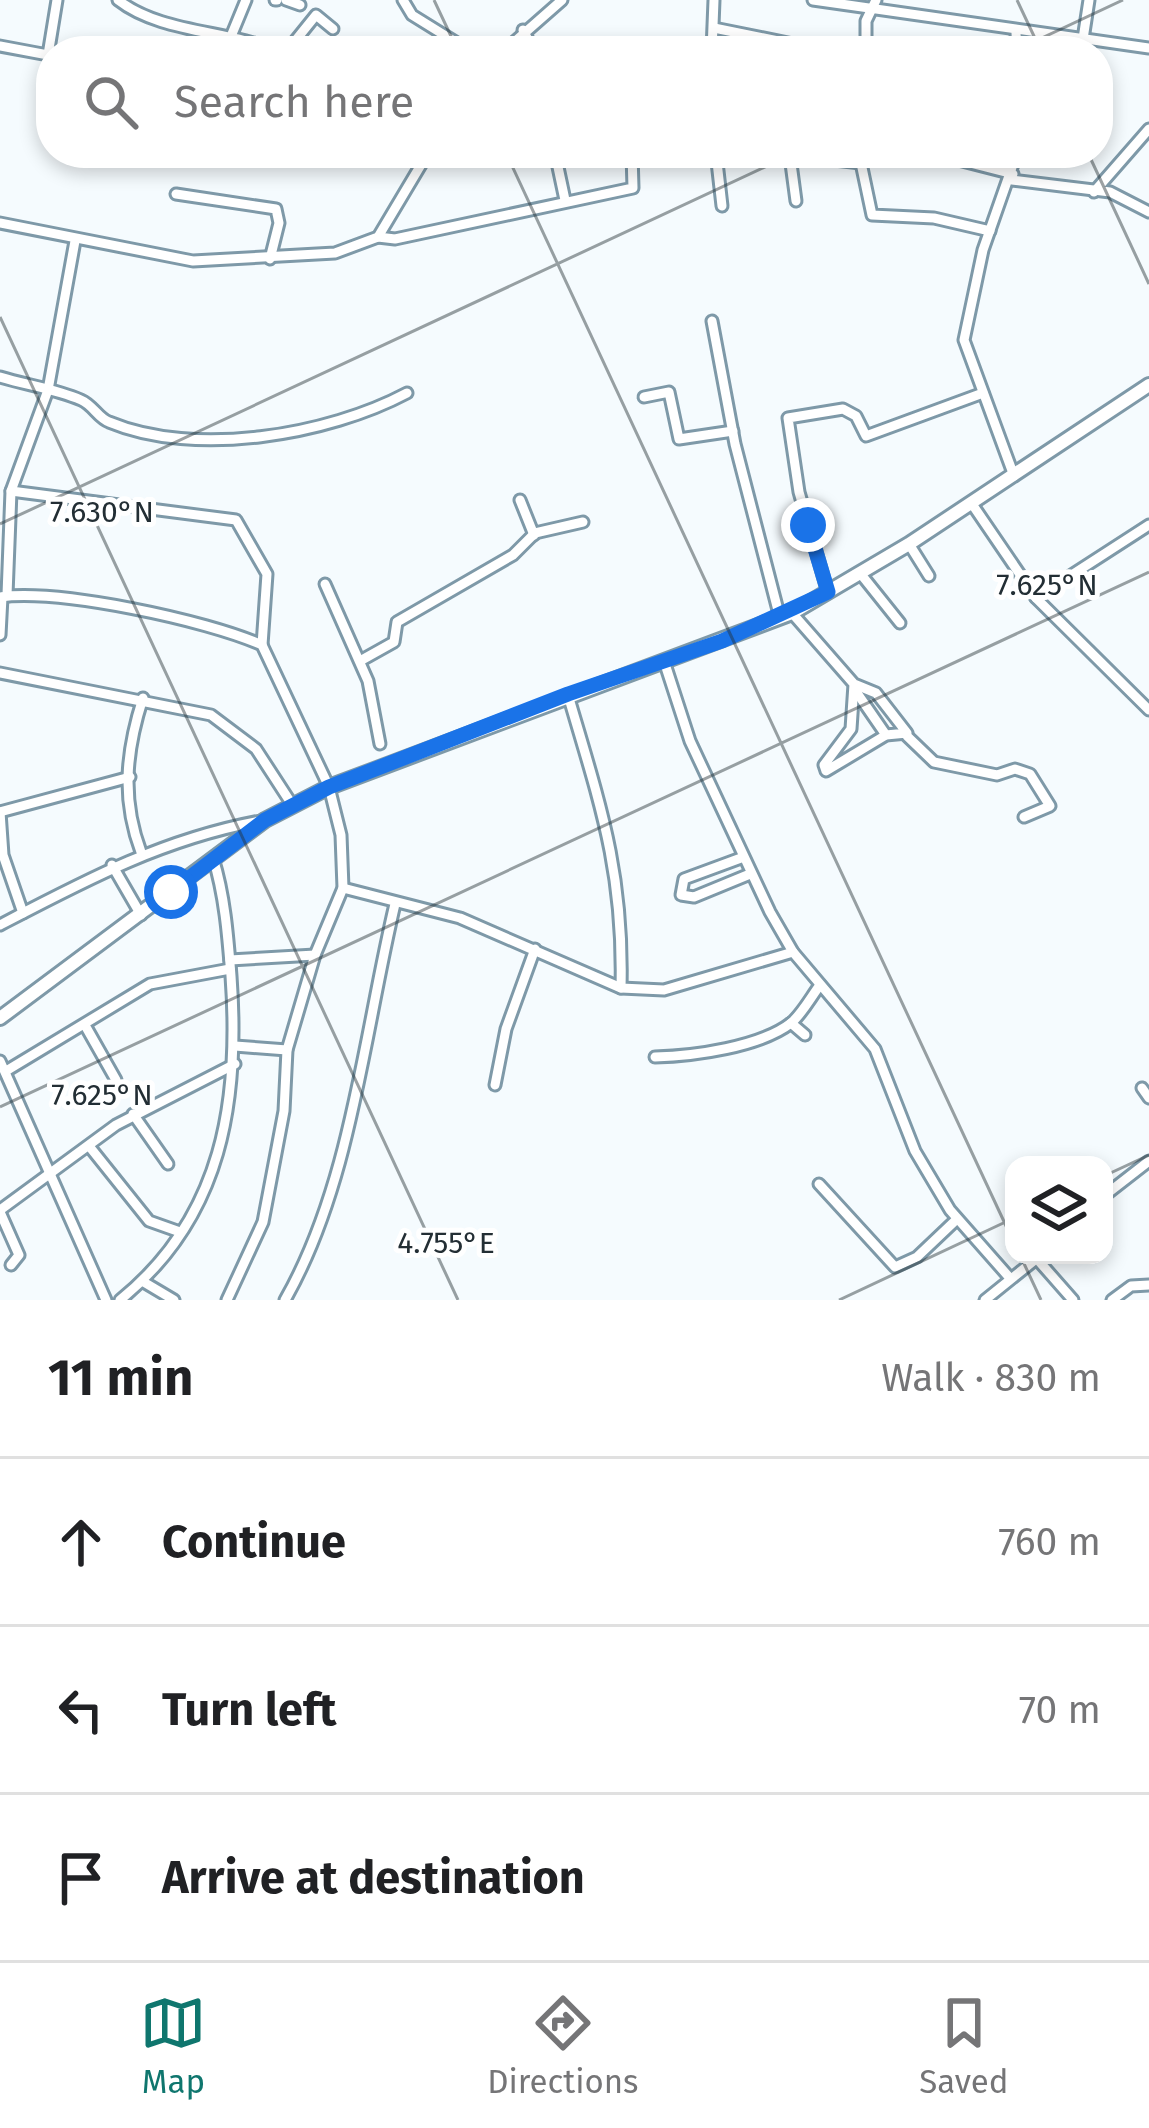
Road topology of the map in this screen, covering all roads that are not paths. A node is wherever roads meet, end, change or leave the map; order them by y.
1 (57, 0) edge
2 (118, 0) edge
3 (247, 0) edge
4 (258, 0) edge
5 (279, 0) edge
6 (403, 0) edge
7 (537, 0) edge
8 (562, 0) edge
9 (714, 0) edge
10 (813, 0) edge
11 (1089, 0) edge
12 (300, 5) dead end
13 (875, 6) edge
14 (546, 11) junction
15 (333, 28) dead end
16 (714, 28) junction
17 (523, 30) junction
18 (1016, 33) junction
19 (232, 34) junction
20 (52, 36) edge
21 (237, 36) edge
22 (298, 36) edge
23 (446, 36) edge
24 (518, 36) edge
25 (526, 36) edge
26 (713, 36) edge
27 (754, 36) edge
28 (866, 36) edge
29 (1016, 36) edge
30 (1050, 36) edge
31 (1083, 36) edge
32 (1113, 43) edge
33 (0, 46) edge
34 (1149, 48) edge
35 (36, 52) edge
36 (1149, 129) edge
37 (419, 168) edge
38 (558, 168) edge
39 (632, 168) edge
40 (718, 168) edge
41 (792, 168) edge
42 (863, 168) edge
43 (982, 168) edge
44 (1014, 168) edge
45 (1013, 177) junction
46 (1094, 192) junction
47 (176, 194) dead end
48 (565, 200) junction
49 (796, 201) dead end
50 (722, 206) dead end
51 (1149, 212) edge
52 (0, 223) edge
53 (990, 231) junction
54 (377, 237) junction
55 (75, 241) junction
56 (269, 259) junction
57 (712, 321) dead end
58 (0, 377) edge
59 (48, 390) junction
60 (1147, 391) edge
61 (406, 393) dead end
62 (983, 393) junction
63 (644, 397) dead end
64 (733, 431) junction
65 (0, 461) edge
66 (19, 464) junction
67 (1014, 476) junction
68 (11, 491) junction
69 (520, 500) dead end
70 (972, 504) junction
71 (584, 522) dead end
72 (4, 525) edge
73 (1149, 525) edge
74 (534, 535) junction
75 (909, 544) junction
76 (860, 574) junction
77 (929, 576) dead end
78 (325, 584) dead end
79 (828, 592) junction
80 (3, 596) edge
81 (1036, 598) junction
82 (786, 615) junction
83 (900, 623) dead end
84 (0, 635) edge
85 (262, 645) junction
86 (359, 661) junction
87 (664, 661) junction
88 (0, 674) edge
89 (855, 687) junction
90 (568, 694) junction
91 (143, 698) junction
92 (1147, 705) edge
93 (886, 735) junction
94 (907, 736) junction
95 (380, 744) dead end
96 (130, 777) junction
97 (329, 787) junction
98 (293, 806) junction
99 (0, 812) edge
100 (1024, 817) dead end
101 (265, 820) junction
102 (141, 852) junction
103 (741, 857) junction
104 (213, 858) junction
105 (112, 865) junction
106 (750, 874) junction
107 (344, 888) junction
108 (395, 904) junction
109 (23, 913) junction
110 (141, 915) junction
111 (0, 925) edge
112 (535, 950) junction
113 (793, 952) junction
114 (315, 955) junction
115 (230, 964) junction
116 (820, 985) junction
117 (621, 988) junction
118 (0, 1018) edge
119 (791, 1023) junction
120 (86, 1027) junction
121 (805, 1035) dead end
122 (236, 1046) junction
123 (286, 1050) junction
124 (656, 1057) dead end
125 (235, 1064) junction
126 (3, 1066) edge
127 (116, 1079) dead end
128 (495, 1085) dead end
129 (1142, 1088) dead end
130 (15, 1092) junction
131 (1149, 1098) edge
132 (0, 1099) edge
133 (133, 1114) junction
134 (89, 1146) junction
135 (1149, 1161) edge
136 (168, 1164) dead end
137 (49, 1175) junction
138 (819, 1184) dead end
139 (1113, 1189) edge
140 (0, 1211) edge
141 (957, 1220) junction
142 (180, 1232) junction
143 (1028, 1264) edge
144 (1045, 1264) edge
145 (11, 1265) dead end
146 (1009, 1276) junction
147 (142, 1281) junction
148 (1139, 1285) edge
149 (106, 1300) edge
150 (120, 1300) edge
151 (174, 1300) edge
152 (227, 1300) edge
153 (284, 1300) edge
154 (985, 1300) edge
155 (1073, 1300) edge
156 (1108, 1300) edge

1 - 20 street
2 - 19 street
3 - 4 street
3 - 19 street
5 - 12 street
6 - 23 street
7 - 14 street
8 - 14 street
9 - 16 street
10 - 13 street
11 - 31 street
13 - 18 street
13 - 28 street
14 - 17 street
15 - 22 street
16 - 26 street
16 - 27 street
17 - 24 street
17 - 25 street
18 - 29 street
18 - 30 street
19 - 21 street
32 - 34 street
33 - 35 street
36 - 46 street
37 - 54 street
38 - 48 street
39 - 48 street
40 - 50 street
41 - 49 street
42 - 53 street
43 - 45 street
44 - 45 street
45 - 46 street
45 - 53 street
46 - 51 street
47 - 56 street
48 - 54 street
52 - 55 street
53 - 62 street
54 - 56 street
55 - 56 street
55 - 59 street
57 - 64 street
58 - 59 street
59 - 61 street
59 - 66 street
60 - 67 main road
62 - 67 street
62 - 79 street
63 - 64 street
64 - 82 street
65 - 66 street
66 - 68 street
67 - 70 main road
68 - 72 street
68 - 85 street
69 - 74 street
70 - 75 main road
70 - 81 street
71 - 74 street
72 - 80 street
73 - 81 street
74 - 86 street
75 - 76 main road
75 - 77 street
76 - 79 main road
76 - 83 street
78 - 86 street
79 - 82 main road
80 - 84 street
80 - 85 street
81 - 92 street
82 - 87 main road
82 - 89 street
85 - 97 street
86 - 95 street
87 - 90 main road
87 - 103 street
88 - 91 street
89 - 93 street
89 - 93 street
89 - 94 street
90 - 97 main road
90 - 117 street
91 - 96 street
91 - 98 street
93 - 94 street
94 - 100 street
96 - 99 street
96 - 102 street
97 - 98 main road
97 - 107 street
98 - 101 main road
99 - 109 street
101 - 102 street
101 - 104 main road
102 - 105 street
103 - 106 street
103 - 106 street
104 - 110 main road
104 - 115 street
105 - 109 street
105 - 110 street
106 - 113 street
107 - 108 street
107 - 114 street
108 - 112 street
108 - 153 street
109 - 111 street
110 - 118 main road
112 - 117 street
112 - 128 street
113 - 116 street
113 - 117 street
114 - 115 street
114 - 123 street
115 - 120 street
115 - 122 street
116 - 119 street
116 - 141 street
119 - 121 street
119 - 124 street
120 - 126 street
120 - 127 street
122 - 123 street
122 - 125 street
123 - 152 street
125 - 133 street
125 - 142 street
126 - 130 street
129 - 131 street
130 - 132 street
130 - 137 street
133 - 134 street
133 - 136 street
134 - 137 street
134 - 142 street
135 - 139 street
137 - 140 street
137 - 149 street
138 - 141 street
140 - 145 street
141 - 146 street
142 - 147 street
143 - 146 street
144 - 155 street
146 - 154 street
147 - 150 street
147 - 151 street
148 - 156 street

